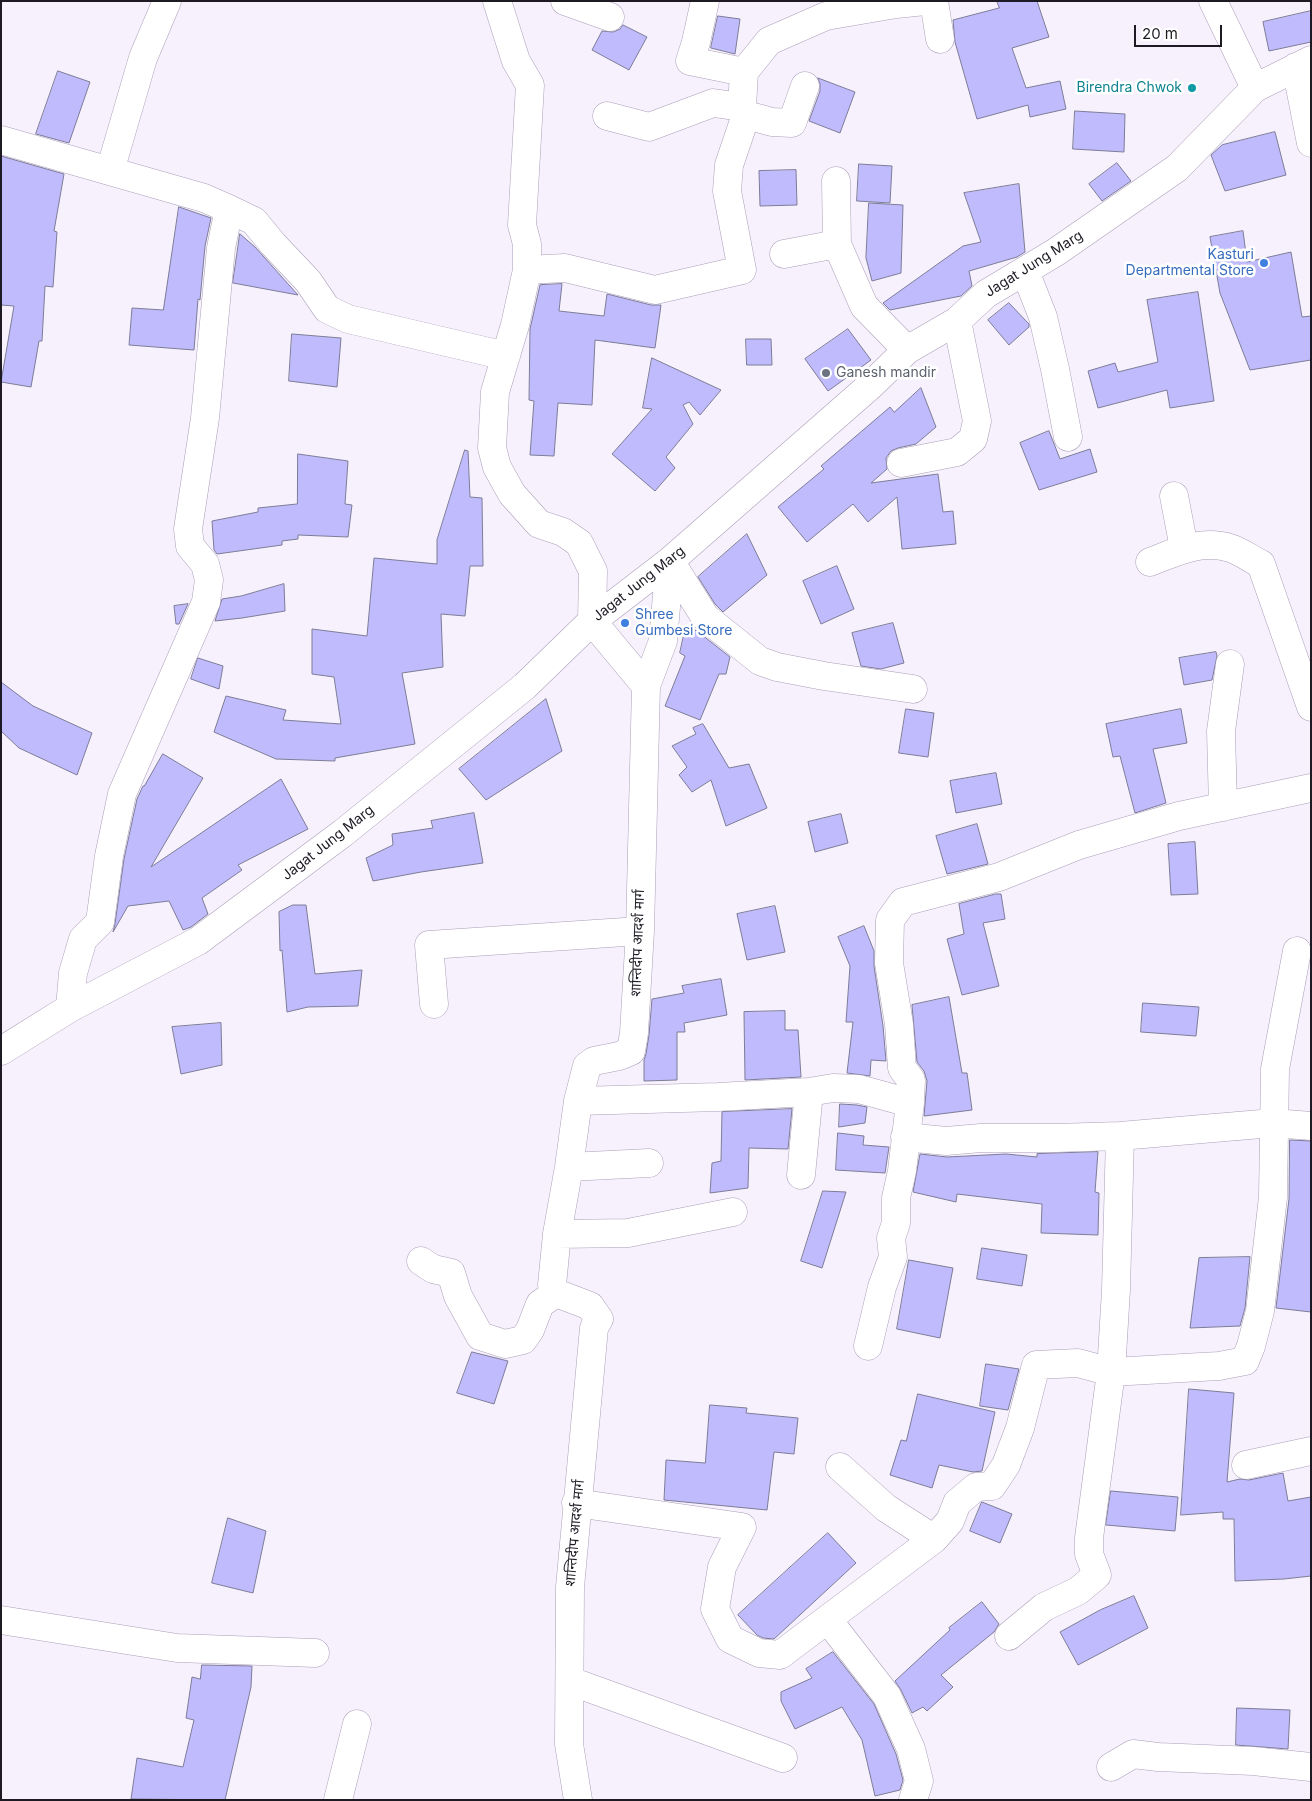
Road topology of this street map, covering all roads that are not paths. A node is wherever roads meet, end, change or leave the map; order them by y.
1 (167, 1) edge
2 (497, 1) edge
3 (565, 1) edge
4 (705, 1) edge
5 (925, 1) edge
6 (934, 1) edge
7 (1213, 1) edge
8 (895, 3) edge
9 (610, 17) dead end
10 (940, 39) dead end
11 (1304, 64) edge
12 (744, 72) junction
13 (805, 86) dead end
14 (1255, 88) junction
15 (744, 111) junction
16 (607, 116) dead end
17 (1, 140) edge
18 (1311, 143) edge
19 (110, 171) junction
20 (836, 181) dead end
21 (229, 209) junction
22 (837, 244) junction
23 (784, 254) dead end
24 (527, 270) junction
25 (1025, 271) junction
26 (957, 321) junction
27 (907, 350) junction
28 (506, 356) junction
29 (1068, 437) dead end
30 (901, 463) dead end
31 (1174, 496) dead end
32 (1184, 548) junction
33 (670, 561) junction
34 (1150, 562) dead end
35 (592, 621) junction
36 (1230, 664) dead end
37 (646, 686) junction
38 (914, 689) dead end
39 (1311, 707) edge
40 (1311, 788) edge
41 (1223, 807) junction
42 (640, 931) junction
43 (1297, 951) dead end
44 (434, 1004) dead end
45 (70, 1008) junction
46 (1, 1051) edge
47 (809, 1092) junction
48 (578, 1101) junction
49 (910, 1102) junction
50 (1273, 1123) junction
51 (1311, 1126) edge
52 (1120, 1136) junction
53 (905, 1137) junction
54 (649, 1163) dead end
55 (569, 1167) junction
56 (801, 1175) dead end
57 (733, 1212) dead end
58 (557, 1234) junction
59 (421, 1261) dead end
60 (556, 1293) junction
61 (868, 1346) dead end
62 (1111, 1372) junction
63 (1311, 1451) edge
64 (1246, 1465) dead end
65 (840, 1466) dead end
66 (576, 1503) junction
67 (934, 1539) junction
68 (1, 1620) edge
69 (828, 1620) junction
70 (1009, 1636) dead end
71 (316, 1653) dead end
72 (570, 1681) junction
73 (357, 1724) dead end
74 (783, 1758) dead end
75 (1111, 1767) dead end
76 (1311, 1767) edge
77 (338, 1800) edge
78 (578, 1800) edge
79 (913, 1800) edge

1 - 19 street
2 - 24 street
3 - 9 street
4 - 12 street
5 - 8 street
6 - 10 street
7 - 14 street
8 - 12 street
11 - 14 street, Jagat Jung Marg
11 - 18 street
12 - 15 street
13 - 15 street
14 - 25 street, Jagat Jung Marg
15 - 16 street
15 - 24 street
17 - 19 street
19 - 21 street
20 - 22 street
21 - 28 street
21 - 45 street
22 - 23 street
22 - 27 street
24 - 28 street
25 - 26 street, Jagat Jung Marg
25 - 29 street
26 - 27 street, Jagat Jung Marg
26 - 30 street
27 - 33 street, Jagat Jung Marg
28 - 35 street
31 - 32 street
32 - 34 street
32 - 39 street
33 - 35 street, Jagat Jung Marg
33 - 37 street, शान्तिदीप आदर्श मार्ग
33 - 38 street
35 - 37 street
35 - 45 street, Jagat Jung Marg
36 - 41 street
37 - 42 street, शान्तिदीप आदर्श मार्ग
40 - 41 street
41 - 49 street
42 - 44 street
42 - 48 street, शान्तिदीप आदर्श मार्ग
43 - 50 street
45 - 46 street, Jagat Jung Marg
47 - 48 street
47 - 49 street
47 - 56 street
48 - 55 street, शान्तिदीप आदर्श मार्ग
49 - 53 street
50 - 51 street
50 - 52 street
50 - 62 street
52 - 53 street
52 - 62 street
53 - 61 street
54 - 55 street
55 - 58 street, शान्तिदीप आदर्श मार्ग
57 - 58 street
58 - 60 street, शान्तिदीप आदर्श मार्ग
59 - 60 street
60 - 66 street, शान्तिदीप आदर्श मार्ग
62 - 67 street
62 - 70 street
63 - 64 street
65 - 67 street
66 - 69 street
66 - 72 street, शान्तिदीप आदर्श मार्ग
67 - 69 street
68 - 71 street
69 - 79 street
72 - 74 street
72 - 78 street, शान्तिदीप आदर्श मार्ग
73 - 77 street
75 - 76 street

